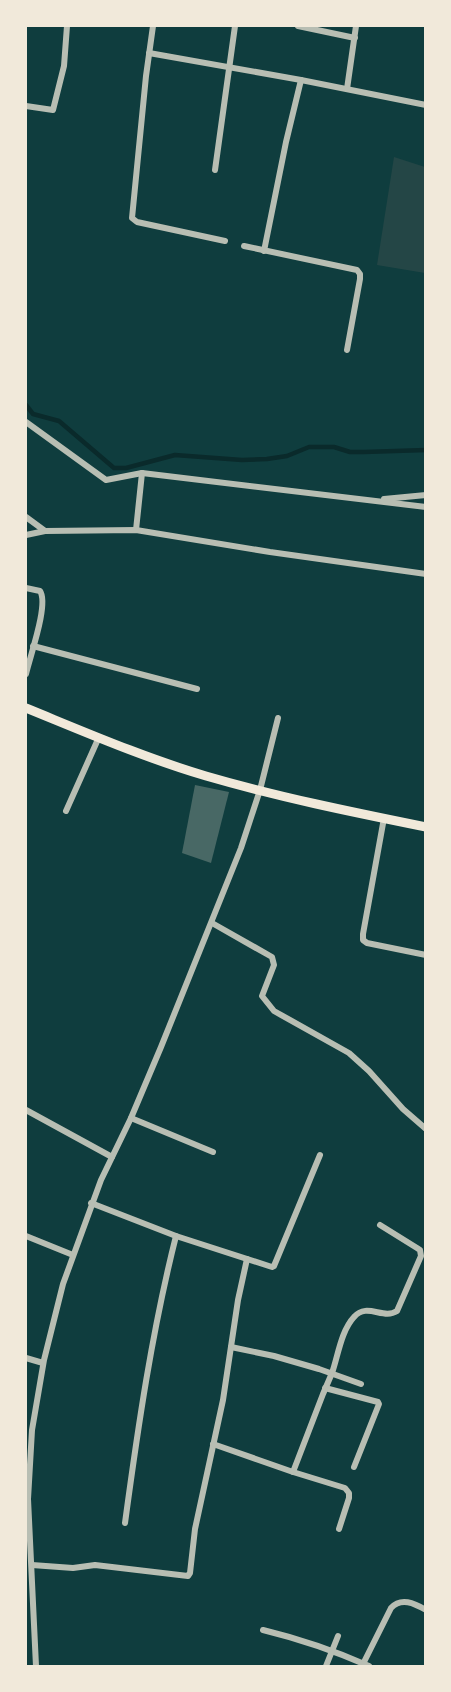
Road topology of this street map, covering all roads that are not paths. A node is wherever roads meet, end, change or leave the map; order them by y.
1 (67, 26) edge
2 (153, 26) edge
3 (235, 26) edge
4 (298, 26) edge
5 (356, 26) edge
6 (354, 38) junction
7 (149, 53) junction
8 (229, 68) junction
9 (301, 80) junction
10 (347, 89) junction
11 (426, 105) edge
12 (26, 106) edge
13 (215, 170) dead end
14 (225, 241) dead end
15 (244, 246) dead end
16 (264, 251) junction
17 (348, 350) dead end
18 (26, 422) edge
19 (142, 473) junction
20 (426, 495) edge
21 (371, 500) junction
22 (426, 507) edge
23 (26, 517) edge
24 (135, 530) junction
25 (45, 531) junction
26 (26, 535) edge
27 (426, 574) edge
28 (26, 588) edge
29 (33, 646) junction
30 (26, 674) edge
31 (197, 689) dead end
32 (26, 708) edge
33 (278, 718) dead end
34 (99, 737) junction
35 (260, 789) junction
36 (66, 811) dead end
37 (384, 818) junction
38 (426, 826) edge
39 (212, 923) junction
40 (426, 955) edge
41 (26, 1110) edge
42 (131, 1118) junction
43 (426, 1129) edge
44 (213, 1152) dead end
45 (320, 1155) dead end
46 (111, 1157) junction
47 (92, 1203) junction
48 (380, 1225) dead end
49 (26, 1236) edge
50 (176, 1236) junction
51 (73, 1255) junction
52 (247, 1259) junction
53 (231, 1347) junction
54 (26, 1358) edge
55 (43, 1363) junction
56 (332, 1374) junction
57 (361, 1384) dead end
58 (325, 1388) junction
59 (213, 1444) junction
60 (354, 1467) dead end
61 (293, 1472) junction
62 (27, 1499) edge
63 (125, 1523) dead end
64 (339, 1530) dead end
65 (32, 1565) junction
66 (426, 1610) edge
67 (263, 1630) dead end
68 (338, 1636) dead end
69 (332, 1651) junction
70 (366, 1665) edge
71 (36, 1666) edge
72 (326, 1666) edge

1 - 12 street
2 - 7 street
3 - 8 street
4 - 6 street
5 - 6 street
6 - 10 street
7 - 8 street
7 - 14 street
8 - 9 street
8 - 13 street
9 - 10 street
9 - 16 street
10 - 11 street
15 - 16 street
16 - 17 street
18 - 19 street
19 - 21 street
19 - 24 street
20 - 21 street
21 - 22 street
23 - 25 street
24 - 25 street
24 - 27 street
25 - 26 street
28 - 29 street
29 - 30 street
29 - 31 street
32 - 34 main road
33 - 35 street
34 - 35 main road
34 - 36 street
35 - 37 main road
35 - 39 street
37 - 38 main road
37 - 40 street
39 - 42 street
39 - 43 street
41 - 46 street
42 - 44 street
42 - 46 street
45 - 52 street
46 - 47 street
47 - 50 street
47 - 51 street
48 - 56 street
49 - 51 street
50 - 52 street
50 - 63 street
51 - 55 street
52 - 53 street
53 - 56 street
53 - 59 street
54 - 55 street
55 - 62 street
56 - 57 street
56 - 58 street
58 - 60 street
58 - 61 street
59 - 61 street
59 - 65 street
61 - 64 street
62 - 65 street
65 - 71 street
66 - 70 street
67 - 69 street
68 - 69 street
69 - 70 street
69 - 72 street

